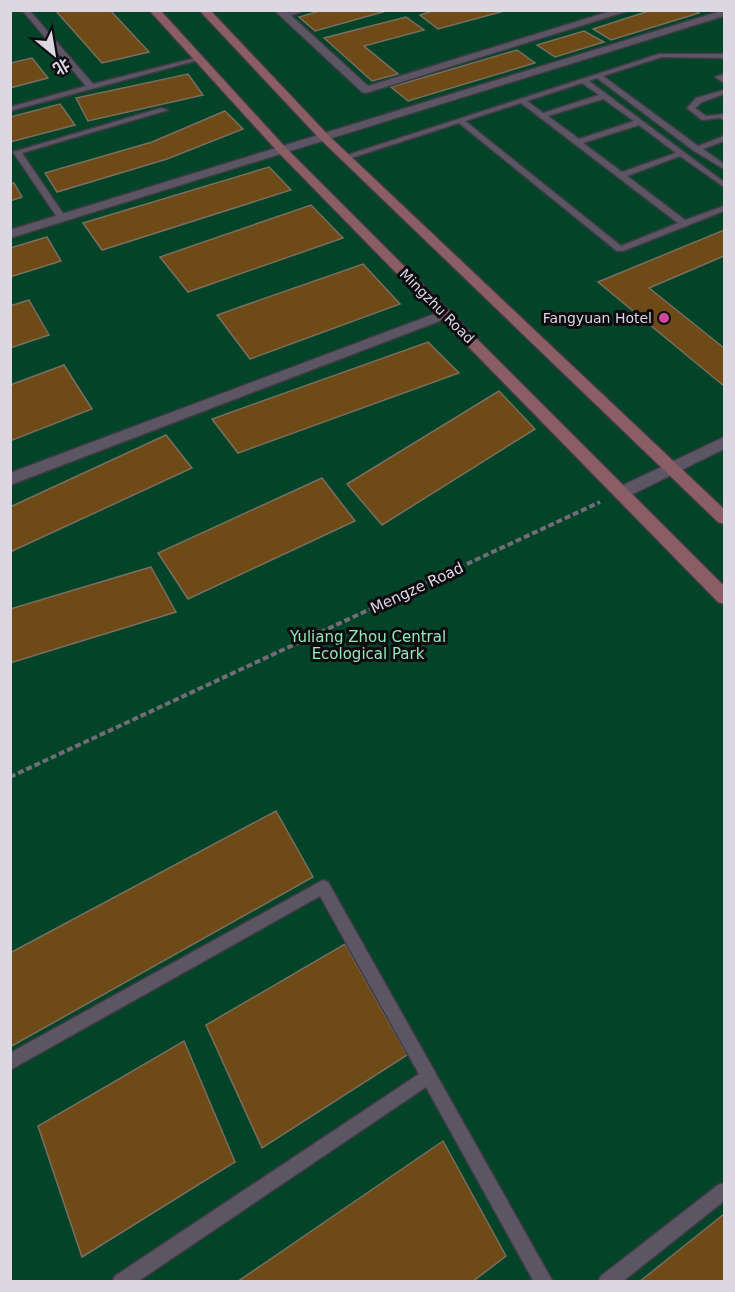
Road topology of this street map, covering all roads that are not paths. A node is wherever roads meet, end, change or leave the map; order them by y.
1 (25, 10) edge
2 (154, 10) edge
3 (204, 10) edge
4 (303, 10) edge
5 (626, 10) edge
6 (282, 13) edge
7 (724, 13) edge
8 (724, 56) edge
9 (199, 59) junction
10 (597, 75) junction
11 (724, 76) edge
12 (583, 80) junction
13 (724, 81) edge
14 (91, 87) junction
15 (724, 92) edge
16 (604, 96) junction
17 (522, 100) junction
18 (10, 108) edge
19 (164, 110) dead end
20 (543, 115) junction
21 (724, 118) edge
22 (460, 120) junction
23 (640, 122) junction
24 (324, 137) junction
25 (724, 138) edge
26 (578, 142) junction
27 (697, 149) junction
28 (282, 150) junction
29 (14, 153) edge
30 (682, 153) junction
31 (345, 157) junction
32 (724, 167) edge
33 (622, 176) junction
34 (724, 185) edge
35 (724, 208) edge
36 (62, 218) junction
37 (685, 224) junction
38 (10, 234) edge
39 (445, 314) junction
40 (724, 443) edge
41 (674, 469) junction
42 (10, 479) edge
43 (621, 493) junction
44 (724, 518) edge
45 (724, 597) edge
46 (10, 1062) edge
47 (429, 1076) junction
48 (724, 1191) edge
49 (121, 1281) edge
50 (544, 1281) edge
51 (607, 1281) edge

1 - 14 lane
2 - 9 street, Mingzhu Road
3 - 24 street
4 - 6 lane
5 - 6 street
7 - 24 street
8 - 10 lane
9 - 14 lane
9 - 28 street, Mingzhu Road
10 - 12 lane
10 - 27 lane
11 - 13 lane
12 - 16 lane
12 - 17 lane
14 - 18 lane
15 - 21 lane
16 - 20 lane
16 - 23 lane
17 - 20 lane
17 - 22 lane
19 - 29 lane
20 - 26 lane
22 - 31 lane
22 - 37 lane
23 - 26 lane
23 - 30 lane
24 - 28 street
24 - 31 street
25 - 27 lane
26 - 33 lane
27 - 32 lane
28 - 36 street
28 - 39 street, Mingzhu Road
29 - 36 lane
30 - 33 lane
30 - 34 lane
31 - 41 street
33 - 37 lane
35 - 37 lane
36 - 38 street
39 - 42 street
39 - 43 street, Mingzhu Road
40 - 41 street
41 - 43 street
41 - 44 street
43 - 45 street, Mingzhu Road
46 - 47 lane
47 - 49 lane
47 - 50 lane
48 - 51 lane

